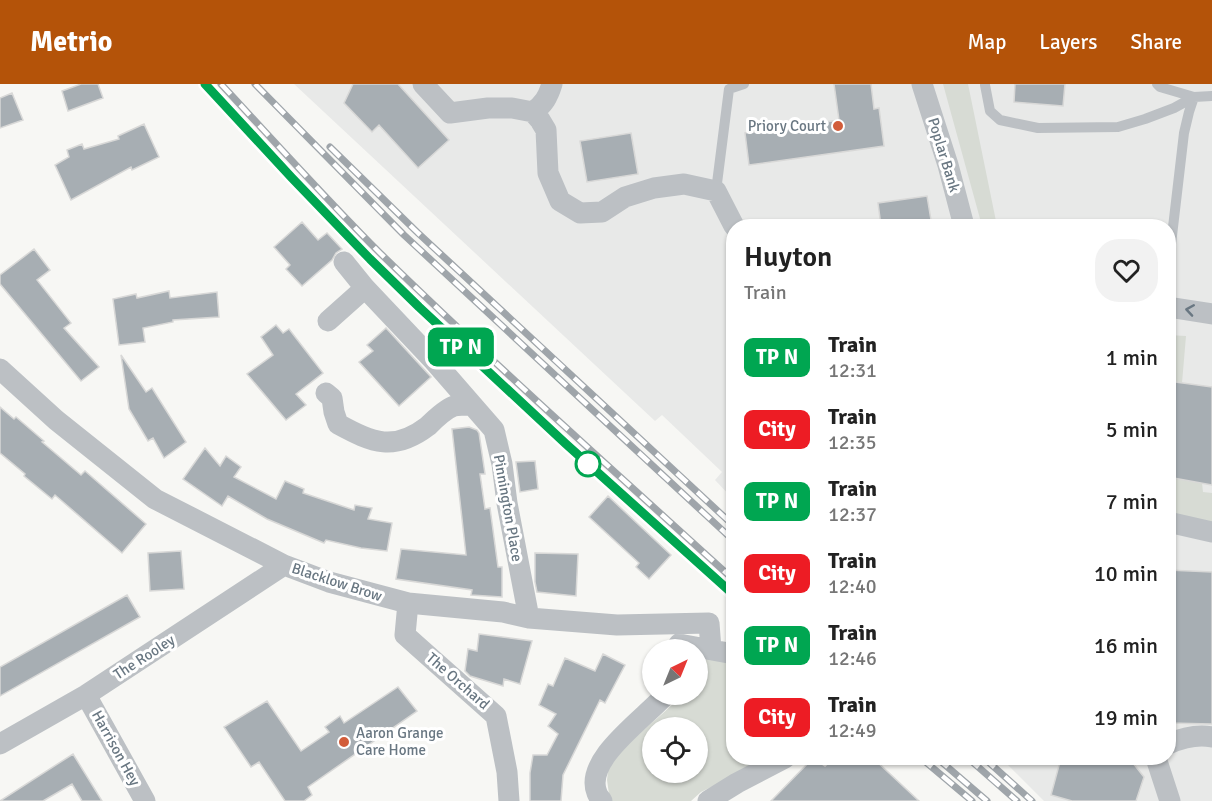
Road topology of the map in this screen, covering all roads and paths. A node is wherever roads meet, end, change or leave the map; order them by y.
1 (423, 84) edge
2 (552, 84) edge
3 (744, 84) edge
4 (922, 84) edge
5 (1157, 84) edge
6 (985, 85) edge
7 (1212, 96) edge
8 (1194, 97) junction
9 (533, 112) junction
10 (716, 191) junction
11 (730, 219) edge
12 (962, 219) edge
13 (1174, 219) edge
14 (344, 262) dead end
15 (365, 288) junction
16 (1176, 308) edge
17 (1212, 314) edge
18 (328, 321) dead end
19 (0, 369) edge
20 (326, 393) dead end
21 (472, 405) junction
22 (1176, 524) edge
23 (1212, 532) edge
24 (284, 565) junction
25 (408, 603) junction
26 (529, 618) junction
27 (708, 649) edge
28 (711, 650) junction
29 (726, 653) edge
30 (86, 695) junction
31 (654, 705) edge
32 (1212, 737) edge
33 (1176, 741) edge
34 (0, 744) edge
35 (772, 765) edge
36 (1158, 765) edge
37 (145, 801) edge
38 (509, 801) edge
39 (602, 801) edge
40 (708, 801) edge
41 (1170, 801) edge

1 - 9 street
2 - 9 street
3 - 10 lane
4 - 12 street, Poplar Bank
5 - 8 lane
6 - 8 lane
7 - 8 lane
8 - 13 lane
9 - 10 street
10 - 11 street
14 - 15 street, Pinnington Place
15 - 18 street
15 - 21 street, Pinnington Place
17 -> 16 street
19 - 24 street, Blacklow Brow
20 - 21 street
21 - 26 street, Pinnington Place
22 - 23 street
24 - 25 street, Blacklow Brow
24 - 30 street, The Rooley
25 - 26 street, Blacklow Brow
25 - 38 street, The Orchard
26 - 28 street, Blacklow Brow
27 - 28 street
28 - 29 street
30 - 34 street, The Rooley
30 - 37 street, Harrison Hey
31 - 39 street
32 - 33 street
35 - 40 street
36 - 41 street

